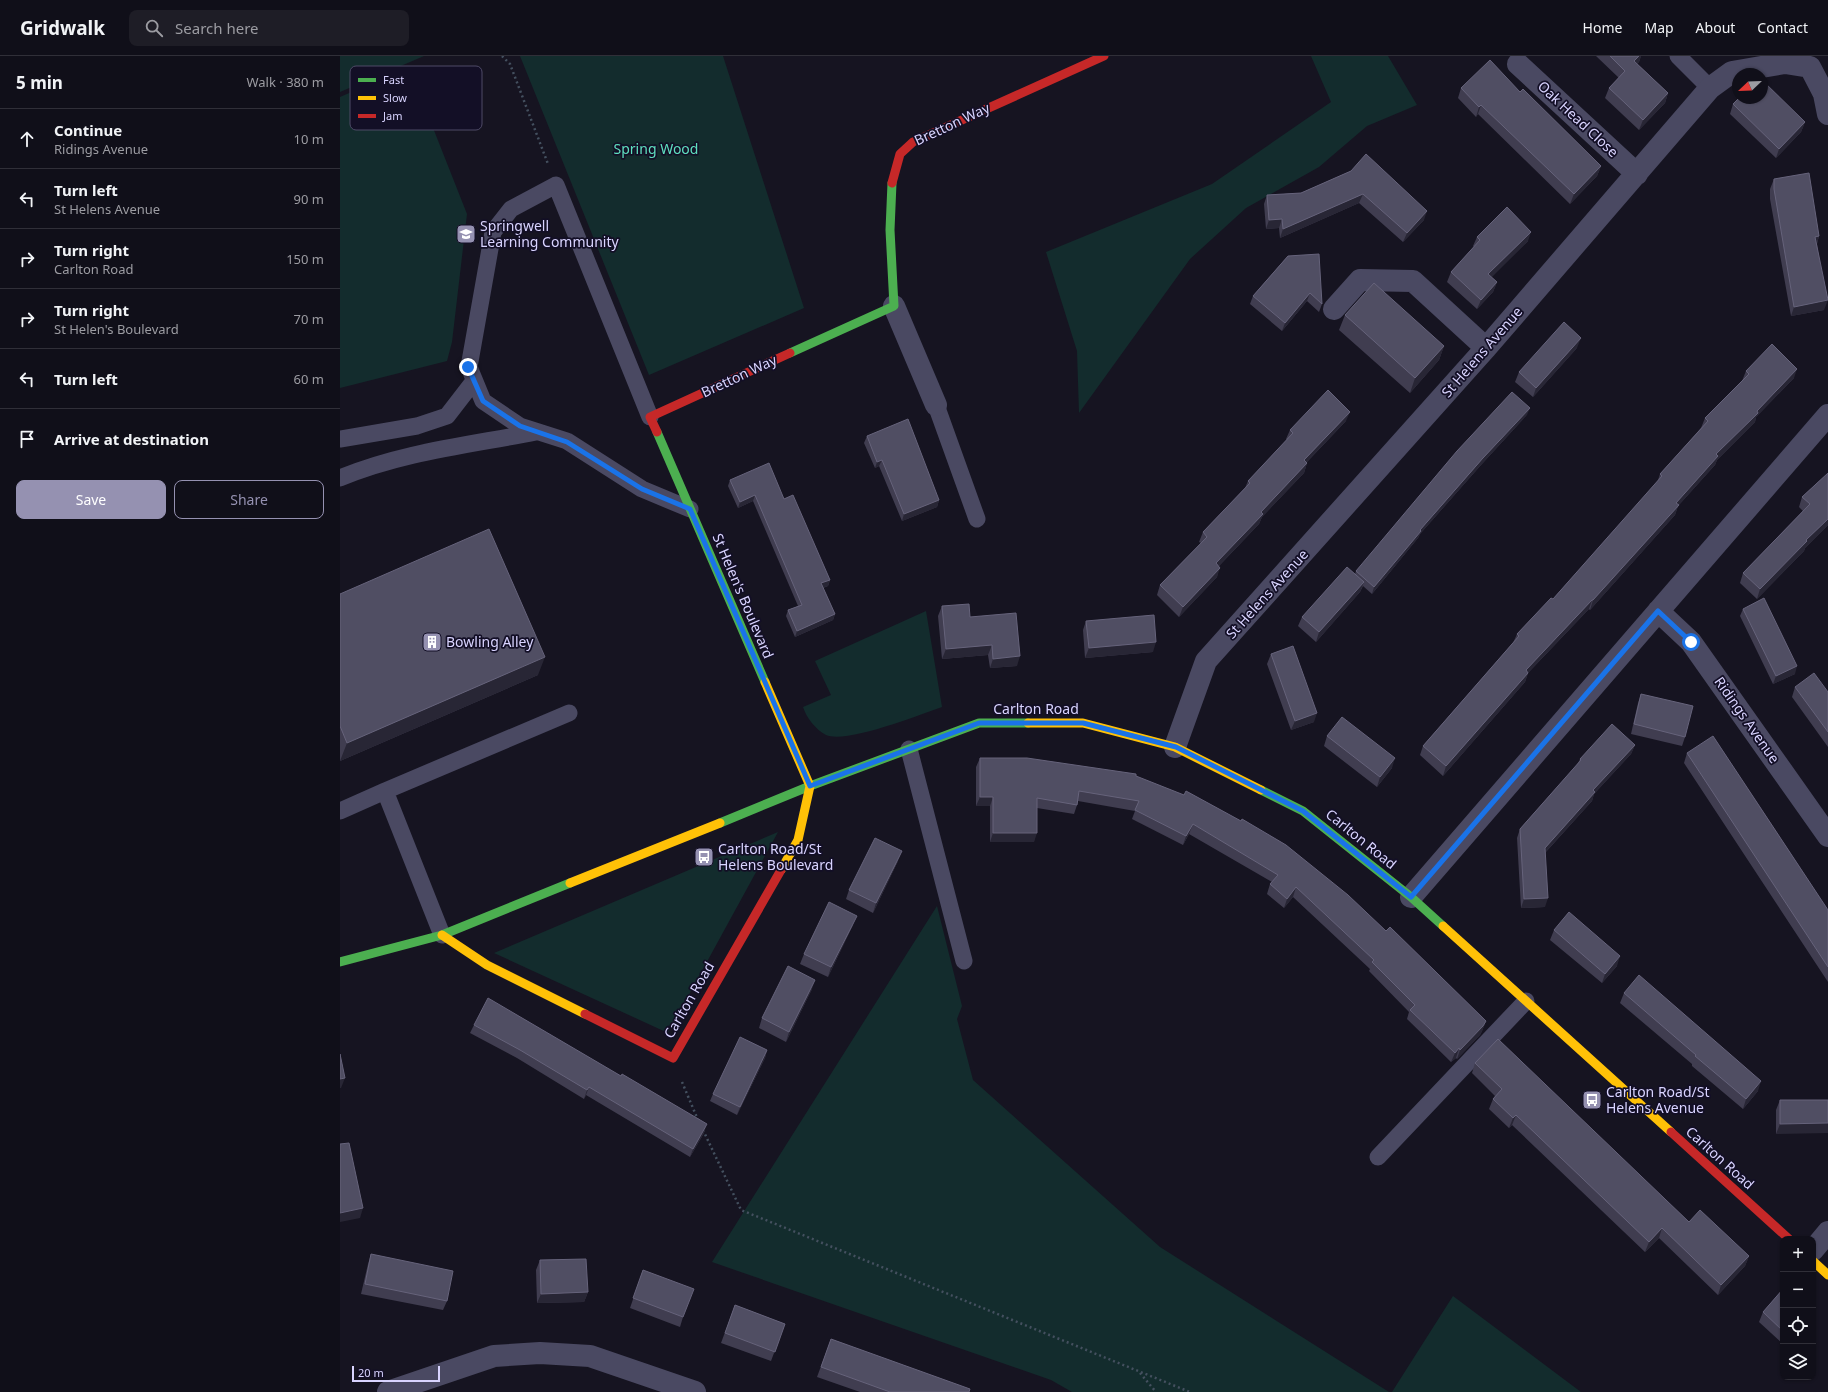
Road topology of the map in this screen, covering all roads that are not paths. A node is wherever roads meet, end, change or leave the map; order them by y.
1 (1104, 56) edge
2 (1678, 56) edge
3 (1518, 64) dead end
4 (1710, 88) junction
5 (1827, 100) edge
6 (1637, 174) junction
7 (894, 306) junction
8 (1334, 309) dead end
9 (1486, 348) junction
10 (474, 381) junction
11 (936, 406) joint
12 (1828, 415) edge
13 (650, 417) junction
14 (538, 432) junction
15 (340, 439) edge
16 (340, 478) edge
17 (690, 509) junction
18 (977, 519) dead end
19 (1658, 611) junction
20 (569, 713) dead end
21 (1176, 747) junction
22 (909, 749) junction
23 (810, 786) junction
24 (385, 791) junction
25 (340, 811) edge
26 (1828, 836) edge
27 (1411, 897) junction
28 (442, 935) junction
29 (964, 960) dead end
30 (340, 962) edge
31 (1526, 1001) junction
32 (1378, 1157) dead end
33 (1828, 1232) edge
34 (1786, 1236) edge
35 (1816, 1246) edge
36 (1816, 1264) edge
37 (1828, 1275) edge
38 (388, 1392) edge
39 (695, 1392) edge

1 - 7 main road, Bretton Way
2 - 4 lane
3 - 6 street, Oak Head Close
4 - 5 street, St Helens Avenue
4 - 6 street, St Helens Avenue
6 - 9 street, St Helens Avenue
7 - 11 street, Bretton Way
7 - 13 main road, Bretton Way
8 - 9 street
9 - 21 street, St Helens Avenue
10 - 13 lane
10 - 14 lane
10 - 15 lane
11 - 18 lane, Bretton Way
12 - 19 street
13 - 17 main road, St Helen's Boulevard
14 - 16 lane
14 - 17 lane
17 - 23 main road, St Helen's Boulevard
19 - 26 street, Ridings Avenue
19 - 27 street
20 - 24 lane
21 - 22 main road, Carlton Road
21 - 27 main road, Carlton Road
22 - 23 main road, Carlton Road
22 - 29 lane
23 - 28 main road, Carlton Road
23 - 28 main road, Carlton Road
24 - 25 lane
24 - 28 lane
27 - 31 main road, Carlton Road
28 - 30 main road, Carlton Road
31 - 32 lane
31 - 34 main road, Carlton Road
33 - 35 street
36 - 37 main road
38 - 39 street

